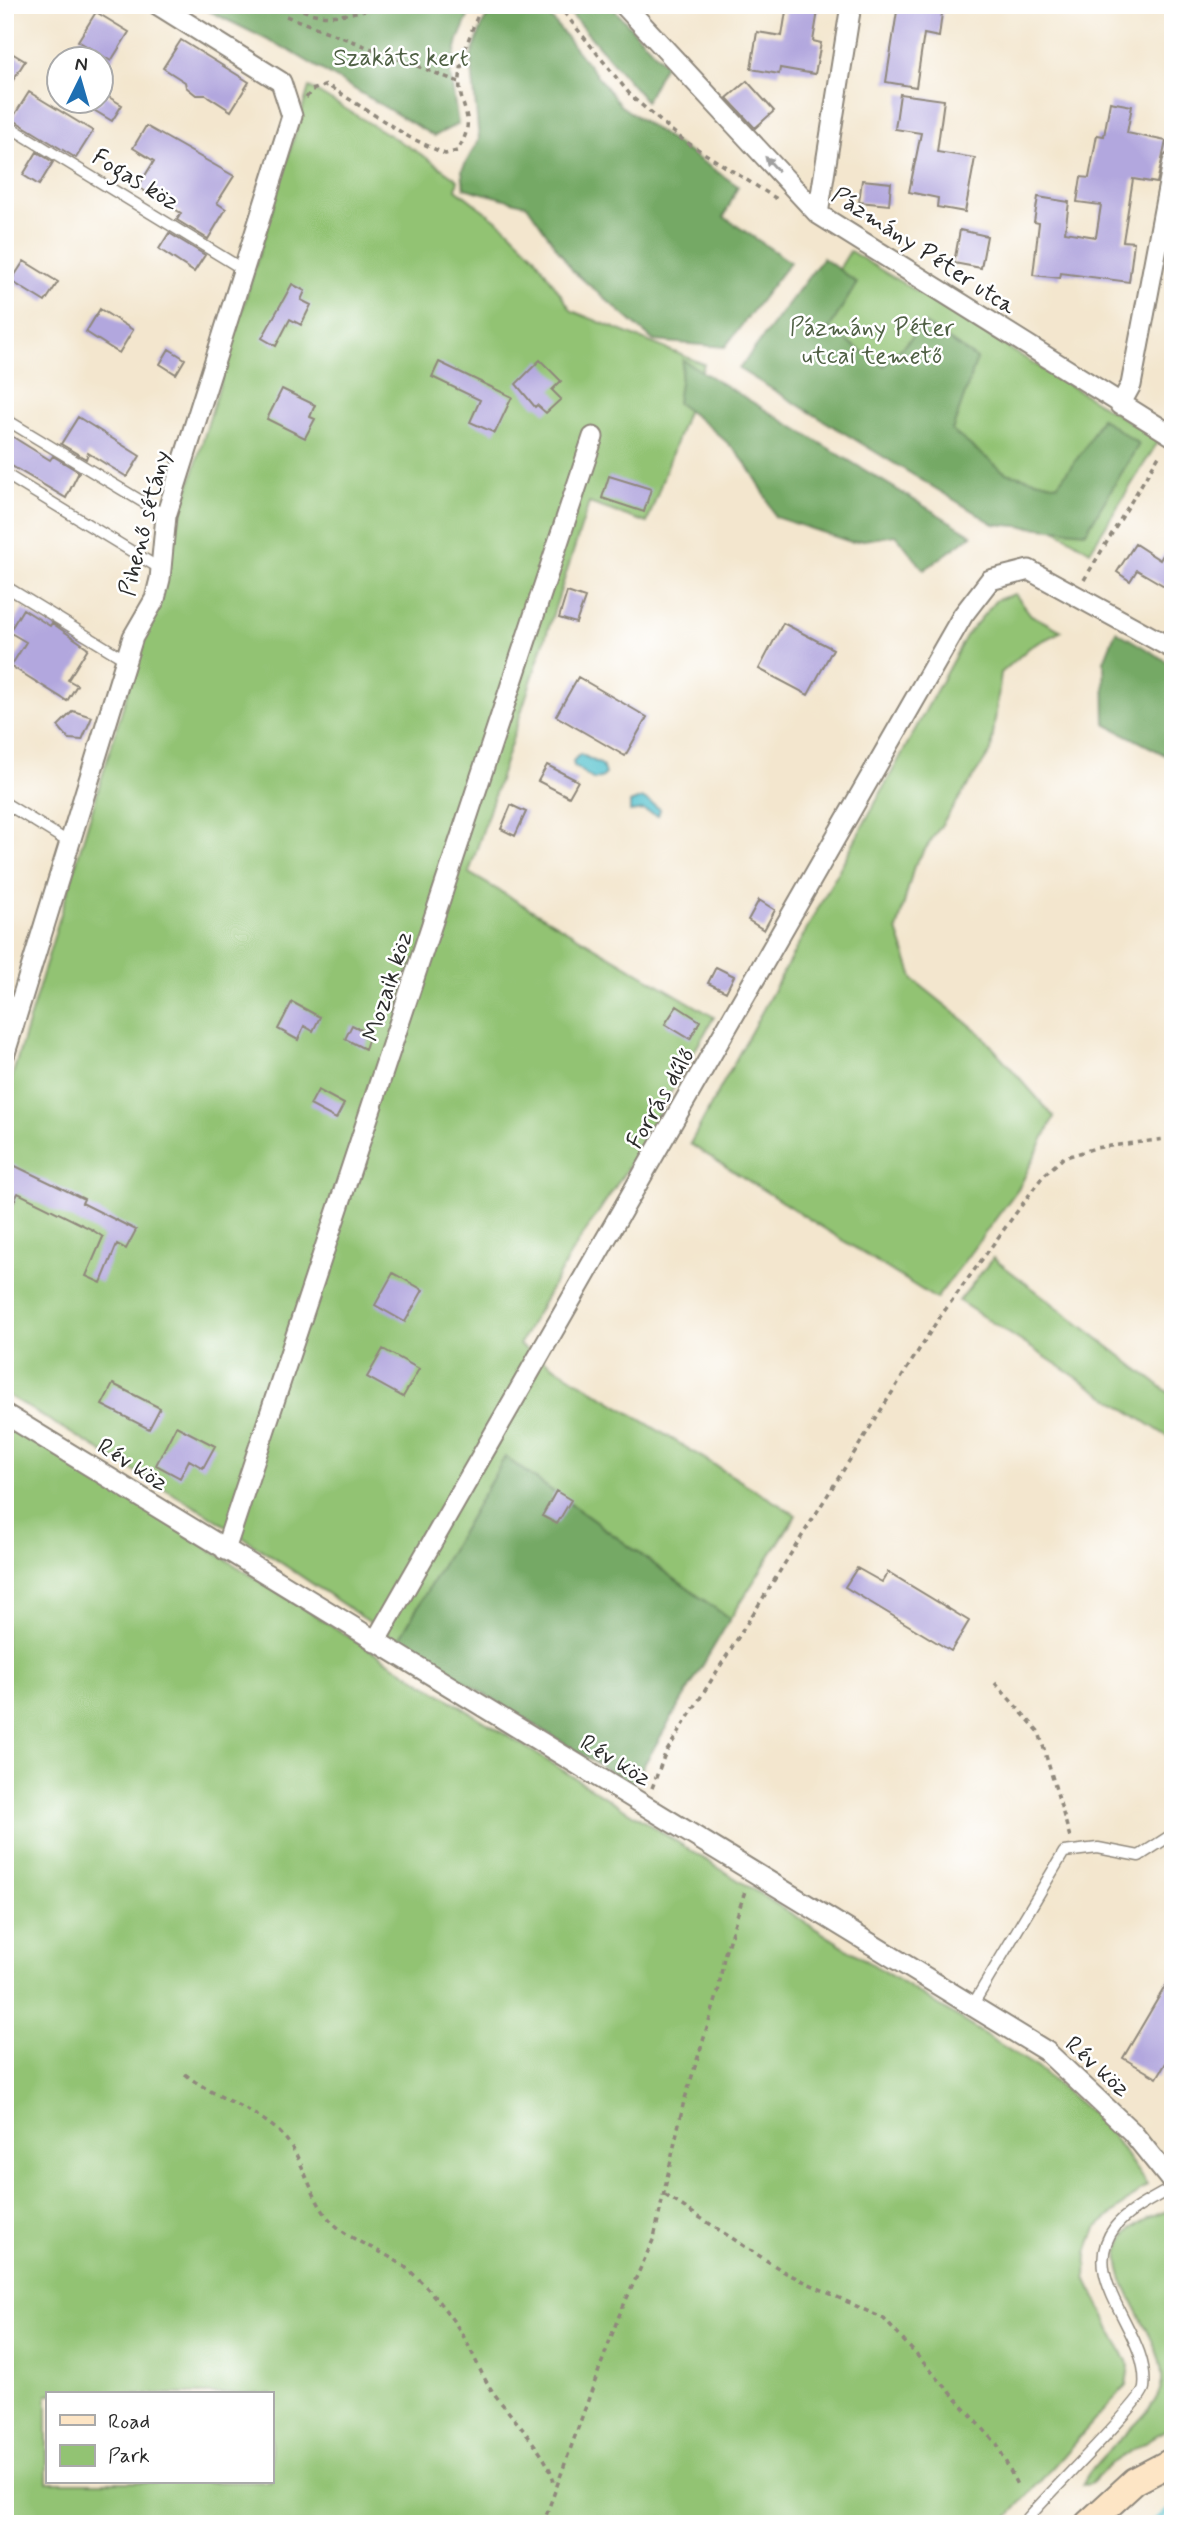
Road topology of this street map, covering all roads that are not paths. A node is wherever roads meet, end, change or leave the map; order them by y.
1 (158, 5) edge
2 (624, 5) edge
3 (851, 5) edge
4 (5, 124) edge
5 (1173, 162) edge
6 (818, 214) junction
7 (245, 270) junction
8 (1121, 405) junction
9 (5, 419) edge
10 (1172, 436) edge
11 (593, 437) dead end
12 (5, 474) edge
13 (166, 516) junction
14 (159, 568) junction
15 (5, 586) edge
16 (1173, 649) edge
17 (126, 660) junction
18 (5, 803) edge
19 (70, 843) junction
20 (5, 1053) edge
21 (5, 1414) edge
22 (225, 1550) junction
23 (375, 1642) junction
24 (1173, 1834) edge
25 (972, 2006) junction
26 (1173, 2185) edge
27 (1172, 2461) edge
28 (1023, 2524) edge
29 (1088, 2524) edge

1 - 7 street, Pihenő sétány
6 -> 2 street, Pázmány Péter utca
3 - 6 street
4 - 7 lane, Fogas köz
5 - 8 street
6 - 8 street, Pázmány Péter utca
7 - 13 street, Pihenő sétány
8 - 10 street, Pázmány Péter utca
9 - 13 lane
11 - 22 street, Mozaik köz
12 - 14 lane
13 - 14 street, Pihenő sétány
14 - 17 street, Pihenő sétány
15 - 17 lane
16 - 23 street, Forrás dűlő
17 - 19 street, Pihenő sétány
18 - 19 lane
19 - 20 street, Pihenő sétány
21 - 22 street, Rév köz
22 - 23 street, Rév köz
23 - 25 street, Rév köz
24 - 25 lane
25 - 26 street, Rév köz
26 - 28 lane
27 - 29 main road

